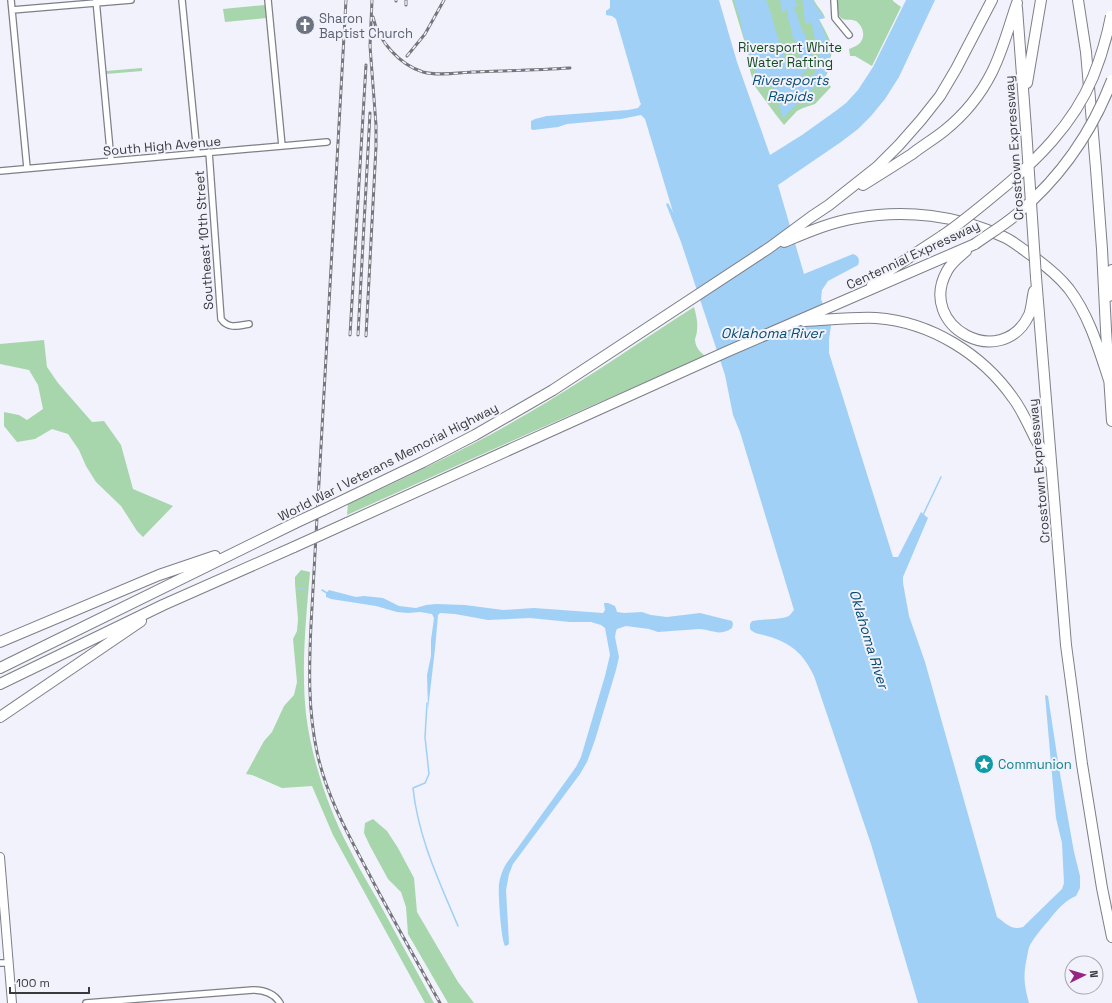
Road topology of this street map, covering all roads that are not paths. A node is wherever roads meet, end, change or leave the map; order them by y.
1 (11, 0) edge
2 (131, 0) edge
3 (182, 0) edge
4 (268, 0) edge
5 (834, 0) edge
6 (992, 0) edge
7 (1041, 0) edge
8 (1078, 0) edge
9 (1017, 1) edge
10 (96, 2) edge
11 (12, 10) junction
12 (1112, 12) edge
13 (849, 35) dead end
14 (1112, 80) edge
15 (1024, 98) junction
16 (327, 142) dead end
17 (282, 146) junction
18 (209, 152) junction
19 (197, 153) junction
20 (111, 161) junction
21 (27, 168) junction
22 (0, 171) edge
23 (829, 205) junction
24 (975, 244) junction
25 (769, 248) junction
26 (1112, 270) edge
27 (1036, 277) junction
28 (861, 294) junction
29 (796, 322) junction
30 (249, 324) dead end
31 (1106, 330) junction
32 (1110, 383) junction
33 (1112, 421) edge
34 (1052, 468) junction
35 (255, 543) junction
36 (163, 605) junction
37 (0, 642) edge
38 (0, 668) edge
39 (0, 684) edge
40 (0, 717) edge
41 (0, 857) edge
42 (1112, 937) edge
43 (0, 963) edge
44 (9, 963) junction
45 (12, 1003) edge
46 (86, 1003) edge
47 (280, 1003) edge

1 - 11 street
2 - 10 street
3 - 19 street
4 - 17 street
5 - 13 street
6 - 23 highway
7 - 15 highway
8 - 31 highway
9 - 15 highway, Crosstown Expressway
9 - 23 highway
10 - 11 street
10 - 20 street
11 - 21 street
12 - 28 highway, bridge
14 - 24 highway, Centennial Expressway, bridge
15 - 27 highway, Crosstown Expressway, bridge
16 - 17 street, South High Avenue
17 - 18 street, South High Avenue
18 - 19 street, South High Avenue
18 - 30 street, Southeast 10th Street
19 - 20 street, South High Avenue
20 - 21 street, South High Avenue
21 - 22 street, South High Avenue
23 - 25 highway
24 - 27 highway
24 - 28 highway, Centennial Expressway
25 - 32 highway
25 - 35 highway, World War I Veterans Memorial Highway, bridge
26 - 31 highway
27 - 34 highway, Crosstown Expressway
28 - 29 highway, Centennial Expressway
29 - 34 highway
29 - 36 highway, bridge
31 - 32 highway
32 - 33 highway
34 - 42 highway, Crosstown Expressway
35 - 37 highway
35 - 38 highway, World War I Veterans Memorial Highway
36 - 39 highway
36 - 40 highway
41 - 44 main road
43 - 44 street
44 - 45 main road
46 - 47 street

